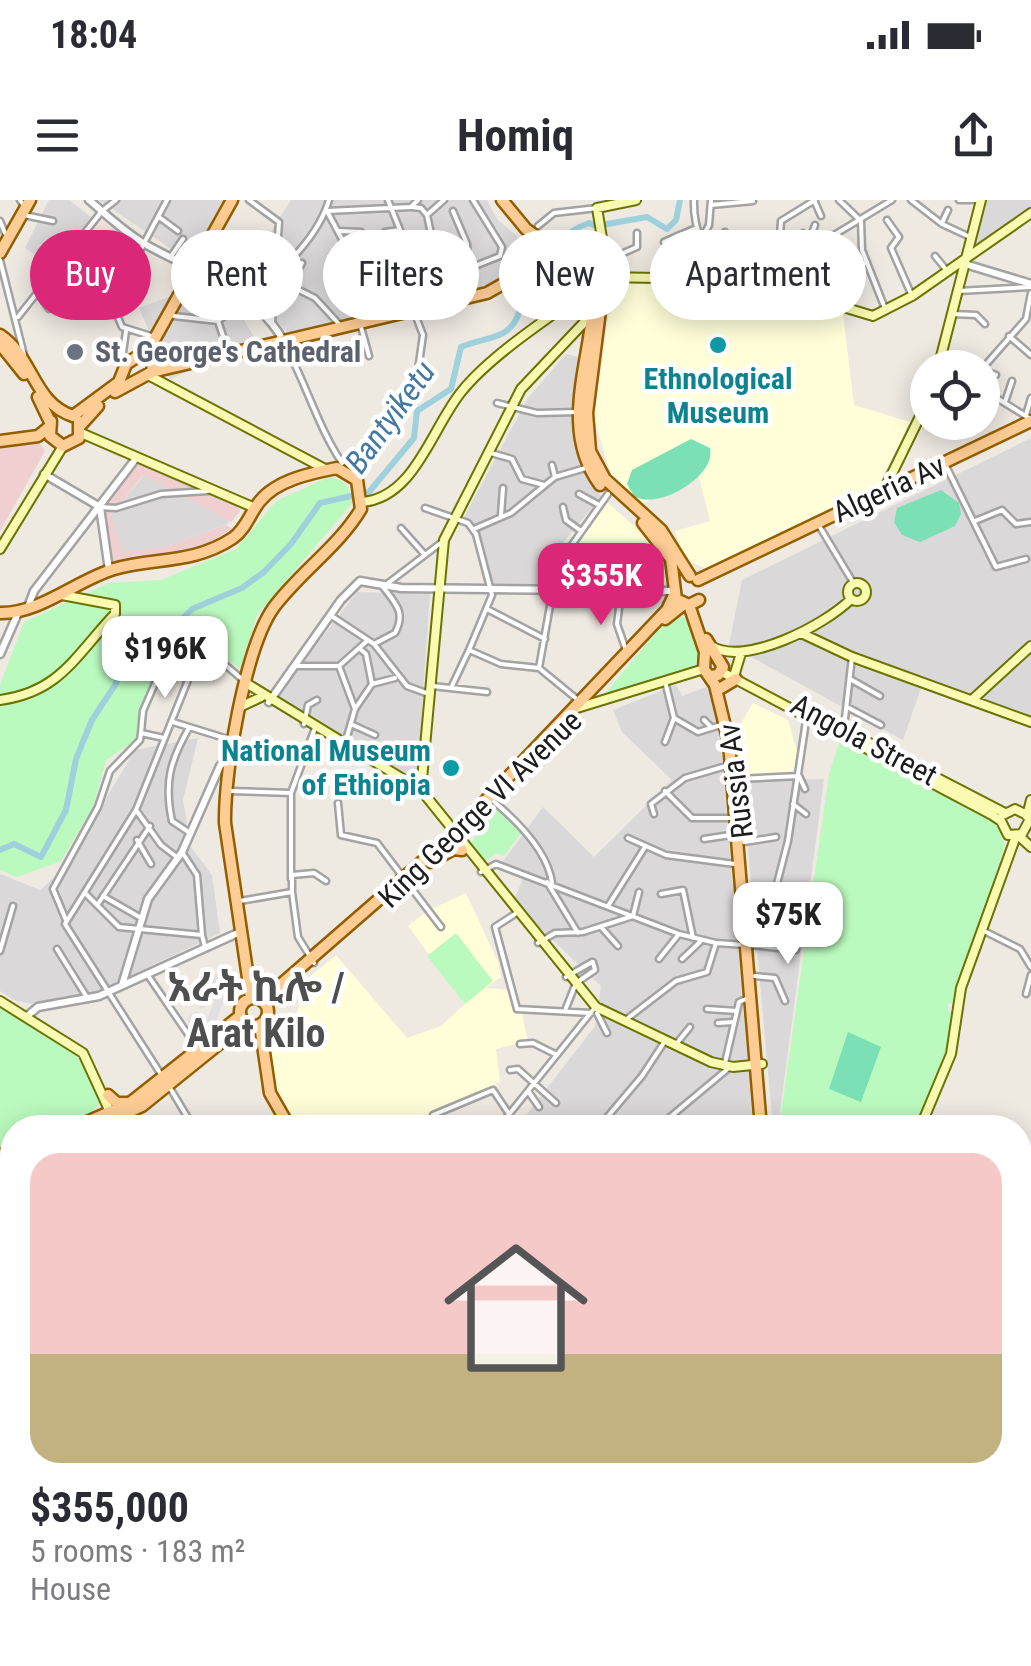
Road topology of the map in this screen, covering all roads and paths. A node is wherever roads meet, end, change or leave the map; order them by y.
1 (88, 200) edge
2 (116, 200) edge
3 (167, 200) edge
4 (235, 200) edge
5 (249, 200) edge
6 (388, 200) edge
7 (418, 200) edge
8 (444, 200) edge
9 (473, 200) edge
10 (499, 200) edge
11 (636, 200) edge
12 (694, 200) edge
13 (815, 200) edge
14 (839, 200) edge
15 (892, 200) edge
16 (910, 200) edge
17 (960, 200) edge
18 (980, 200) edge
19 (326, 201) edge
20 (753, 201) edge
21 (711, 203) edge
22 (24, 204) edge
23 (393, 207) junction
24 (411, 207) junction
25 (948, 210) dead end
26 (102, 211) junction
27 (328, 211) junction
28 (452, 211) dead end
29 (598, 213) junction
30 (1031, 213) edge
31 (427, 215) junction
32 (821, 216) dead end
33 (158, 217) junction
34 (887, 220) dead end
35 (0, 221) edge
36 (53, 221) dead end
37 (861, 221) junction
38 (942, 224) junction
39 (815, 225) dead end
40 (694, 229) edge
41 (87, 230) edge
42 (127, 230) edge
43 (177, 230) edge
44 (219, 230) edge
45 (278, 230) edge
46 (338, 230) edge
47 (400, 230) edge
48 (430, 230) edge
49 (461, 230) edge
50 (526, 230) edge
51 (544, 230) edge
52 (601, 230) edge
53 (708, 230) edge
54 (781, 230) edge
55 (811, 230) edge
56 (845, 230) edge
57 (151, 232) edge
58 (637, 234) dead end
59 (2, 238) edge
60 (972, 238) junction
61 (303, 241) edge
62 (151, 247) edge
63 (630, 252) edge
64 (0, 256) edge
65 (935, 256) dead end
66 (171, 257) edge
67 (965, 261) junction
68 (867, 262) joint
69 (479, 266) edge
70 (948, 272) junction
71 (1031, 288) edge
72 (958, 290) junction
73 (303, 292) edge
74 (912, 296) junction
75 (30, 301) edge
76 (171, 312) edge
77 (886, 312) junction
78 (952, 314) junction
79 (866, 316) edge
80 (18, 317) junction
81 (120, 320) edge
82 (172, 320) edge
83 (209, 320) edge
84 (270, 320) edge
85 (375, 320) edge
86 (379, 320) edge
87 (417, 320) edge
88 (549, 320) edge
89 (581, 320) edge
90 (597, 320) edge
91 (597, 320) edge
92 (1025, 320) junction
93 (218, 321) joint
94 (272, 322) joint
95 (984, 324) dead end
96 (359, 325) junction
97 (1031, 326) edge
98 (343, 328) junction
99 (126, 331) junction
100 (0, 335) edge
101 (1009, 336) junction
102 (156, 337) junction
103 (284, 342) junction
104 (0, 344) edge
105 (259, 347) junction
106 (945, 350) edge
107 (998, 350) edge
108 (228, 351) junction
109 (369, 356) dead end
110 (1031, 356) edge
111 (23, 360) junction
112 (151, 364) junction
113 (170, 370) junction
114 (127, 373) junction
115 (1012, 381) dead end
116 (168, 386) junction
117 (1031, 398) edge
118 (1000, 399) edge
119 (1005, 402) junction
120 (497, 403) dead end
121 (512, 407) junction
122 (578, 412) junction
123 (1030, 421) edge
124 (50, 423) junction
125 (78, 424) junction
126 (910, 436) edge
127 (0, 439) edge
128 (63, 446) junction
129 (491, 452) junction
130 (137, 457) junction
131 (552, 465) dead end
132 (946, 465) junction
133 (344, 466) junction
134 (589, 467) junction
135 (327, 470) junction
136 (42, 473) junction
137 (554, 477) junction
138 (544, 485) junction
139 (503, 488) dead end
140 (216, 489) junction
141 (579, 494) dead end
142 (608, 494) junction
143 (881, 495) junction
144 (362, 502) junction
145 (599, 505) junction
146 (100, 507) junction
147 (563, 507) dead end
148 (255, 508) junction
149 (424, 508) dead end
150 (500, 515) junction
151 (455, 517) junction
152 (975, 520) junction
153 (1031, 522) edge
154 (819, 526) junction
155 (401, 528) dead end
156 (474, 528) junction
157 (580, 530) junction
158 (658, 533) junction
159 (444, 540) junction
160 (0, 549) edge
161 (425, 555) junction
162 (1026, 560) dead end
163 (109, 570) junction
164 (696, 581) junction
165 (854, 584) junction
166 (384, 588) junction
167 (438, 588) junction
168 (492, 589) junction
169 (675, 589) junction
170 (554, 590) junction
171 (621, 592) junction
172 (58, 594) junction
173 (851, 599) junction
174 (690, 603) junction
175 (23, 609) junction
176 (489, 610) junction
177 (0, 613) edge
178 (330, 615) junction
179 (814, 627) junction
180 (802, 633) junction
181 (545, 639) junction
182 (367, 640) junction
183 (816, 642) junction
184 (374, 644) junction
185 (1031, 645) edge
186 (359, 648) junction
187 (707, 648) junction
188 (469, 650) junction
189 (209, 651) dead end
190 (628, 652) junction
191 (741, 653) junction
192 (0, 654) edge
193 (852, 658) junction
194 (621, 663) junction
195 (162, 665) dead end
196 (294, 666) junction
197 (338, 666) junction
198 (539, 668) junction
199 (721, 673) junction
200 (398, 677) junction
201 (188, 680) dead end
202 (850, 680) junction
203 (666, 681) junction
204 (372, 684) junction
205 (246, 687) junction
206 (451, 688) junction
207 (430, 690) junction
208 (487, 692) dead end
209 (716, 695) junction
210 (880, 696) dead end
211 (267, 699) junction
212 (0, 700) edge
213 (318, 700) dead end
214 (972, 700) junction
215 (242, 706) junction
216 (581, 707) junction
217 (847, 707) junction
218 (355, 709) junction
219 (807, 716) junction
220 (674, 718) junction
221 (704, 720) dead end
222 (171, 721) junction
223 (304, 722) junction
224 (1031, 722) edge
225 (725, 724) junction
226 (353, 725) junction
227 (882, 726) dead end
228 (711, 727) junction
229 (189, 728) junction
230 (315, 729) junction
231 (843, 732) junction
232 (142, 733) junction
233 (375, 735) dead end
234 (164, 738) junction
235 (665, 742) dead end
236 (732, 743) junction
237 (344, 744) junction
238 (234, 747) junction
239 (364, 758) junction
240 (734, 772) junction
241 (799, 776) junction
242 (805, 790) dead end
243 (226, 791) junction
244 (420, 792) junction
245 (664, 792) junction
246 (291, 793) junction
247 (491, 800) junction
248 (1031, 800) edge
249 (338, 803) dead end
250 (793, 804) junction
251 (136, 810) junction
252 (654, 814) dead end
253 (806, 814) dead end
254 (735, 817) junction
255 (1003, 817) junction
256 (150, 826) junction
257 (1025, 828) edge
258 (190, 833) junction
259 (455, 838) junction
260 (628, 838) dead end
261 (740, 838) junction
262 (776, 838) dead end
263 (704, 839) dead end
264 (137, 840) junction
265 (645, 847) junction
266 (1031, 847) edge
267 (180, 855) junction
268 (152, 864) dead end
269 (739, 864) junction
270 (483, 870) junction
271 (291, 878) junction
272 (405, 880) junction
273 (326, 881) dead end
274 (549, 882) junction
275 (84, 892) junction
276 (292, 892) junction
277 (640, 892) dead end
278 (661, 894) dead end
279 (103, 896) junction
280 (236, 901) junction
281 (98, 904) junction
282 (12, 906) dead end
283 (608, 906) junction
284 (515, 914) junction
285 (633, 916) junction
286 (141, 918) junction
287 (66, 920) junction
288 (601, 926) junction
289 (441, 927) dead end
290 (138, 928) junction
291 (982, 930) junction
292 (240, 932) junction
293 (578, 933) junction
294 (679, 934) junction
295 (202, 936) junction
296 (693, 938) junction
297 (701, 940) junction
298 (540, 941) junction
299 (716, 943) junction
300 (618, 946) dead end
301 (753, 946) junction
302 (205, 947) junction
303 (56, 949) dead end
304 (796, 950) dead end
305 (0, 951) edge
306 (658, 959) dead end
307 (682, 959) dead end
308 (312, 961) junction
309 (1031, 967) edge
310 (147, 974) junction
311 (755, 976) junction
312 (1031, 976) edge
313 (571, 980) junction
314 (122, 985) junction
315 (106, 992) junction
316 (1026, 994) dead end
317 (750, 997) junction
318 (0, 998) edge
319 (88, 999) junction
320 (259, 1001) junction
321 (786, 1001) dead end
322 (707, 1008) dead end
323 (566, 1009) junction
324 (594, 1010) junction
325 (736, 1011) junction
326 (27, 1015) junction
327 (624, 1022) junction
328 (735, 1022) junction
329 (250, 1023) junction
330 (718, 1023) dead end
331 (690, 1028) dead end
332 (607, 1034) dead end
333 (663, 1042) junction
334 (520, 1044) dead end
335 (675, 1046) junction
336 (198, 1050) junction
337 (685, 1052) junction
338 (558, 1055) junction
339 (759, 1066) junction
340 (728, 1067) junction
341 (510, 1070) dead end
342 (165, 1081) junction
343 (534, 1084) junction
344 (528, 1091) junction
345 (106, 1096) junction
346 (556, 1103) dead end
347 (133, 1106) junction
348 (538, 1108) dead end
349 (510, 1114) joint
350 (102, 1115) edge
351 (115, 1115) edge
352 (123, 1115) edge
353 (123, 1115) edge
354 (186, 1115) edge
355 (275, 1115) edge
356 (283, 1115) edge
357 (434, 1115) dead end
358 (609, 1115) edge
359 (672, 1115) edge
360 (763, 1115) edge
361 (925, 1115) edge

1 - 26 street
2 - 26 street
3 - 33 street
4 - 44 main road
5 - 45 street
6 - 23 street
7 - 24 street
8 - 31 street
9 - 69 street
10 - 50 main road
11 - 29 main road
12 - 40 street
13 - 32 street
13 - 54 street
14 - 37 street
15 - 37 street
16 - 38 street
17 - 18 street
18 - 60 main road
19 - 27 street
20 - 21 street
21 - 53 street
22 - 36 street
22 - 59 main road
22 - 64 main road
23 - 24 street
23 - 27 street
23 - 47 street
24 - 31 street
25 - 38 street
26 - 41 street
26 - 42 street
27 - 46 street
27 - 61 street
28 - 49 street
29 - 51 street
29 - 52 main road
30 - 67 main road
31 - 48 street
33 - 43 street
33 - 57 street
34 - 74 street
35 - 59 street
37 - 56 street
37 - 68 street
38 - 60 street
39 - 55 street
58 - 63 street
60 - 67 main road
62 - 66 street
64 - 80 street
65 - 70 street
67 - 70 main road
67 - 71 street
67 - 72 main road
68 - 77 street
70 - 74 main road
71 - 72 street
71 - 92 street
72 - 78 main road
73 - 98 street
74 - 77 main road
75 - 80 street
76 - 102 main road
77 - 79 main road
78 - 95 street
78 - 106 main road
80 - 111 street
81 - 99 street
82 - 112 main road
83 - 93 street
84 - 94 street
85 - 96 main road
86 - 96 main road
87 - 133 street
88 - 144 main road
89 - 121 main road
90 - 122 main road
91 - 158 main road
92 - 97 street
92 - 101 street
93 - 108 street
94 - 103 street
96 - 98 main road
96 - 109 street
98 - 103 main road
99 - 102 street
99 - 114 street
100 - 111 main road
101 - 107 street
101 - 110 street
102 - 112 main road
103 - 105 main road
103 - 133 street
104 - 124 main road
105 - 108 main road
105 - 113 main road
108 - 112 main road
111 - 124 main road
112 - 113 main road
112 - 114 main road
112 - 114 main road
112 - 116 main road
113 - 116 main road
114 - 125 main road
115 - 119 street
116 - 135 main road
117 - 123 street
118 - 119 street
119 - 123 street
120 - 121 street
121 - 122 street
121 - 129 main road
122 - 134 main road
123 - 132 main road, Algeria Av
124 - 125 main road
124 - 127 main road
124 - 128 main road
125 - 128 main road
125 - 130 main road
126 - 143 main road
128 - 136 main road
129 - 138 street
129 - 151 main road
130 - 140 main road
130 - 146 street
131 - 137 street
132 - 143 main road, Algeria Av
132 - 152 street
133 - 135 main road
133 - 144 main road
134 - 137 street
134 - 142 main road
135 - 148 main road
136 - 146 street
136 - 160 main road
137 - 138 street
138 - 150 street
139 - 150 street
140 - 146 street
140 - 148 main road
141 - 145 street
142 - 145 street
142 - 158 main road
143 - 154 main road, Algeria Av
144 - 205 main road
145 - 157 street
146 - 163 street
146 - 175 street
147 - 157 street
148 - 163 main road
149 - 151 street
150 - 156 street
151 - 156 street
151 - 159 main road
152 - 153 street
152 - 162 street
154 - 164 main road, Algeria Av
154 - 165 street
155 - 161 street
156 - 168 street
157 - 170 street
158 - 164 main road
158 - 169 main road
159 - 161 street
159 - 167 main road
161 - 166 street
163 - 172 main road
164 - 169 main road, Algeria Av
164 - 174 main road
165 - 173 main road
165 - 173 main road
166 - 167 street
166 - 178 street
166 - 184 street
167 - 168 street
167 - 207 main road
168 - 170 street
168 - 176 street
169 - 171 street
169 - 174 main road
169 - 190 main road, King George VI Avenue
170 - 171 street
170 - 181 street
171 - 190 street
172 - 175 main road
172 - 212 main road
173 - 179 main road
174 - 187 main road
174 - 194 main road, King George VI Avenue
175 - 177 main road
175 - 192 street
176 - 181 street
176 - 188 street
178 - 182 street
178 - 196 street
179 - 180 main road
179 - 183 main road
180 - 183 main road
180 - 191 main road
181 - 198 street
182 - 184 street
182 - 186 street
183 - 193 main road
184 - 200 street
185 - 214 main road
186 - 197 street
186 - 204 street
187 - 191 main road
187 - 199 main road
187 - 199 main road
188 - 198 street
188 - 206 street
189 - 205 street
190 - 194 main road, King George VI Avenue
191 - 199 main road
193 - 202 street
193 - 214 main road
194 - 216 main road, King George VI Avenue
195 - 232 street
196 - 197 street
196 - 211 street
197 - 218 street
198 - 216 street
199 - 203 main road
199 - 209 main road, Russia Av
199 - 209 main road
199 - 219 main road
199 - 231 main road, Angola Street
200 - 204 street
200 - 207 street
201 - 222 street
202 - 210 street
202 - 217 street
203 - 216 main road
203 - 220 street
204 - 218 street
205 - 211 main road
205 - 215 main road
206 - 207 street
206 - 208 street
207 - 244 main road
209 - 225 main road, Russia Av
209 - 236 main road, Russia Av
211 - 215 main road
211 - 223 main road
213 - 223 street
214 - 224 main road
215 - 238 main road
216 - 247 main road, King George VI Avenue
217 - 227 street
217 - 231 street
218 - 226 street
219 - 231 main road
219 - 241 street
220 - 228 street
220 - 235 street
221 - 228 street
222 - 229 street
222 - 234 street
223 - 230 main road
225 - 228 street
225 - 236 main road, Russia Av
226 - 233 street
226 - 237 street
229 - 238 street
229 - 258 street
230 - 237 main road
230 - 239 main road
230 - 246 street
231 - 255 main road, Angola Street
232 - 234 street
232 - 287 street
234 - 251 street
236 - 240 main road, Russia Av
237 - 239 main road
238 - 243 main road
238 - 258 street
239 - 244 main road
240 - 241 street
240 - 245 street
240 - 254 main road, Russia Av
240 - 261 main road, Russia Av
241 - 242 street
241 - 250 street
243 - 246 street
243 - 280 main road
244 - 259 main road
245 - 252 street
245 - 254 street
246 - 271 street
247 - 259 main road, King George VI Avenue
247 - 259 main road, King George VI Avenue
247 - 274 street
248 - 257 main road
249 - 272 street
250 - 253 street
250 - 301 street
251 - 256 street
251 - 275 street
254 - 261 main road, Russia Av
255 - 257 main road
255 - 257 main road
256 - 264 street
256 - 267 street
257 - 266 main road
257 - 291 main road
258 - 267 street
259 - 270 main road
259 - 272 main road, King George VI Avenue
259 - 272 main road, King George VI Avenue
260 - 265 street
261 - 262 street
261 - 263 street
261 - 269 main road, Russia Av
261 - 301 main road, Russia Av
264 - 268 street
264 - 279 street
265 - 269 street
265 - 283 street
267 - 286 street
267 - 295 street
269 - 301 main road, Russia Av
270 - 274 street
270 - 284 main road
270 - 298 main road
271 - 273 street
271 - 276 street
272 - 289 street
272 - 308 main road, King George VI Avenue
274 - 283 street
274 - 293 street
275 - 281 street
275 - 287 street
276 - 280 street
276 - 308 street
277 - 285 street
278 - 296 street
279 - 281 street
279 - 286 street
280 - 292 main road
281 - 290 street
282 - 305 street
283 - 285 street
284 - 298 main road
284 - 323 street
285 - 288 street
285 - 294 street
286 - 290 street
287 - 315 street
288 - 293 street
288 - 300 street
290 - 295 street
290 - 314 street
291 - 309 street
291 - 361 main road
292 - 302 street
292 - 320 main road
293 - 298 street
294 - 296 street
294 - 306 street
295 - 302 street
296 - 297 street
297 - 299 street
297 - 307 street
298 - 313 main road
299 - 301 street
299 - 327 street
301 - 304 street
301 - 311 main road, Russia Av
301 - 317 main road, Russia Av
302 - 310 street
303 - 319 street
308 - 320 main road, King George VI Avenue
310 - 314 street
310 - 336 street
311 - 321 street
311 - 339 main road, Russia Av
312 - 316 street
313 - 323 street
313 - 324 main road
314 - 315 street
315 - 319 street
315 - 342 street
317 - 325 street
317 - 339 main road, Russia Av
318 - 326 main road
319 - 326 street
320 - 329 main road
320 - 329 main road, King George VI Avenue
322 - 325 street
323 - 324 street
324 - 327 main road
324 - 332 street
324 - 333 main road
324 - 338 street
325 - 328 street
326 - 345 main road
327 - 333 main road
328 - 330 street
328 - 340 street
329 - 336 main road
329 - 342 main road
329 - 355 main road
329 - 356 main road
331 - 335 street
333 - 335 main road
333 - 337 main road
333 - 358 street
334 - 338 street
335 - 337 main road
336 - 342 main road
337 - 340 main road
338 - 343 street
339 - 340 main road
339 - 360 main road, Russia Av
340 - 359 street
341 - 343 street
342 - 347 main road
342 - 354 street
343 - 344 street
343 - 346 street
344 - 348 street
344 - 349 street
345 - 347 main road
345 - 350 main road
345 - 351 main road
347 - 352 main road
347 - 353 main road
349 - 357 street

